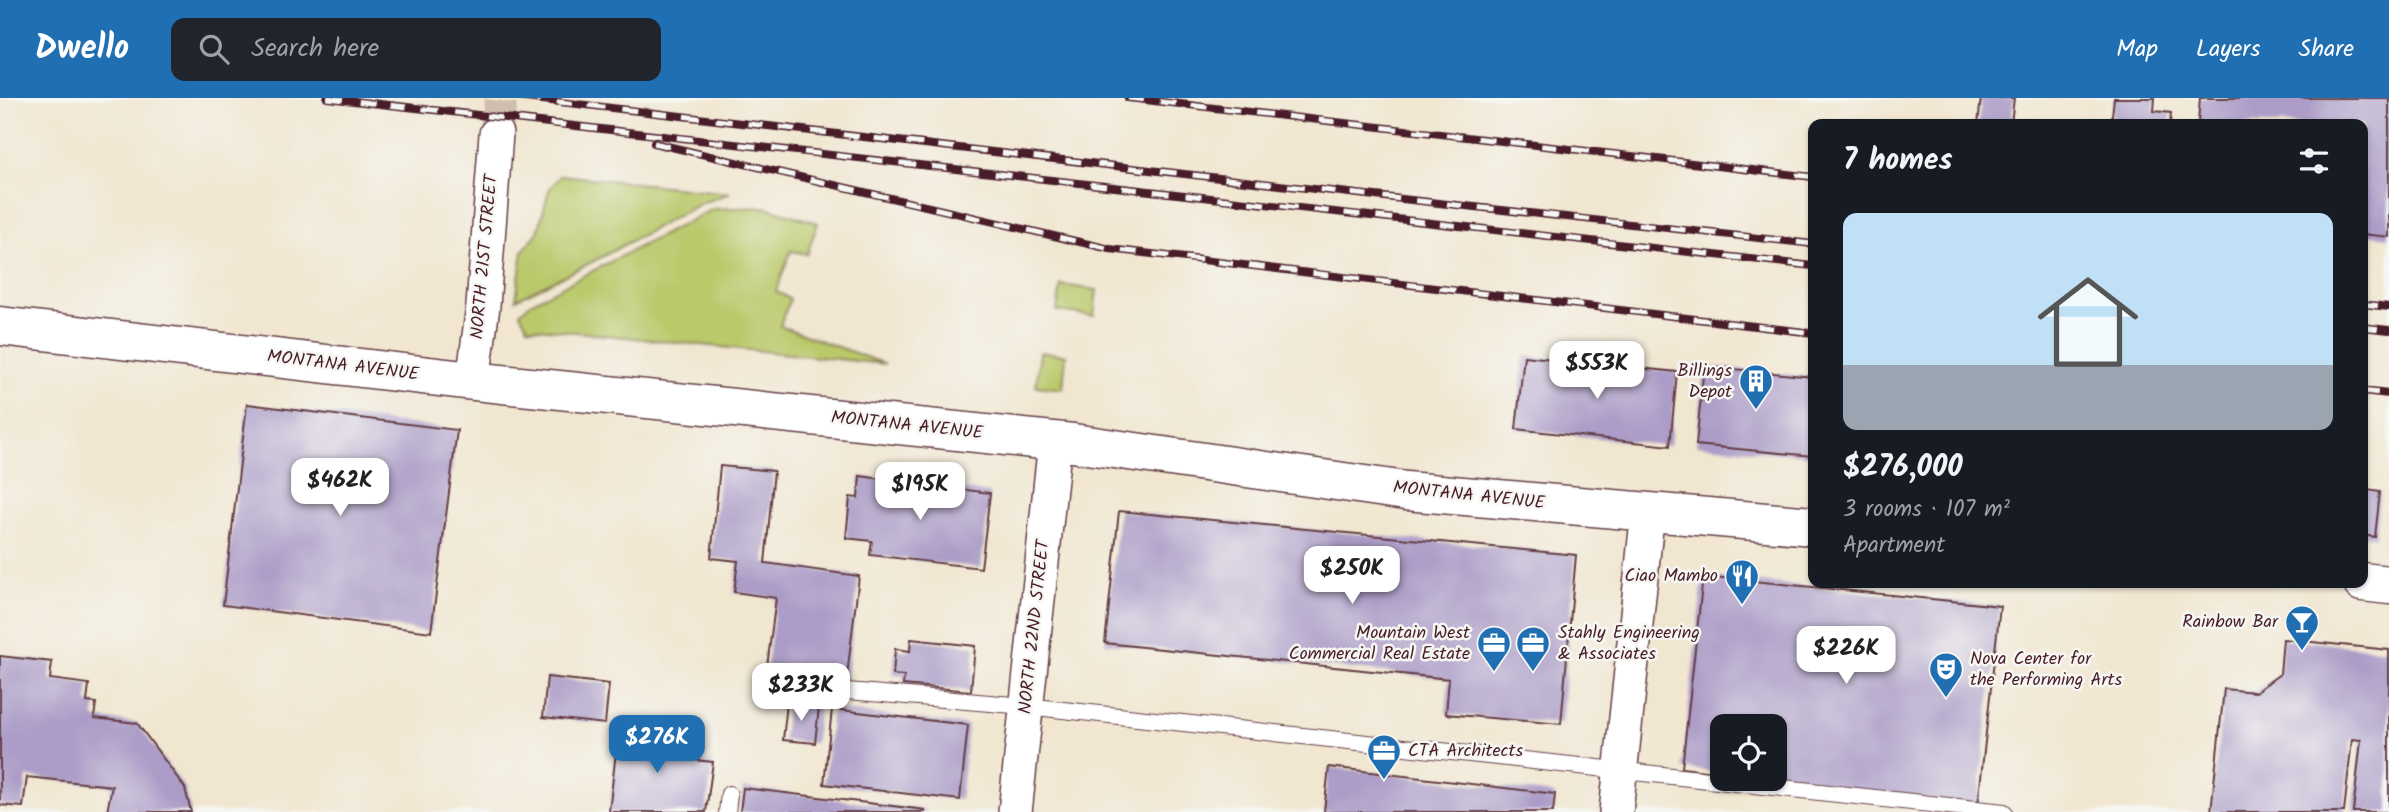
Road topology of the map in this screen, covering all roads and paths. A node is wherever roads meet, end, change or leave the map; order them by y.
1 (496, 134) tunnel mouth
2 (0, 326) edge
3 (472, 381) junction
4 (1055, 442) junction
5 (1648, 511) junction
6 (1808, 526) edge
7 (2368, 583) edge
8 (2389, 585) edge
9 (776, 685) dead end
10 (1026, 706) junction
11 (1620, 769) junction
12 (729, 794) dead end
13 (727, 812) edge
14 (1015, 812) edge
15 (1616, 812) edge
16 (2004, 812) edge

1 - 3 street, NORTH 21ST STREET
2 - 3 main road, MONTANA AVENUE
3 - 4 main road, MONTANA AVENUE
4 - 5 main road, MONTANA AVENUE
4 - 10 street, NORTH 22ND STREET
5 - 6 main road, MONTANA AVENUE
5 - 11 street
7 - 8 main road
9 - 10 lane
10 - 11 lane
10 - 14 street, NORTH 22ND STREET
11 - 15 street
11 - 16 lane
12 - 13 lane

